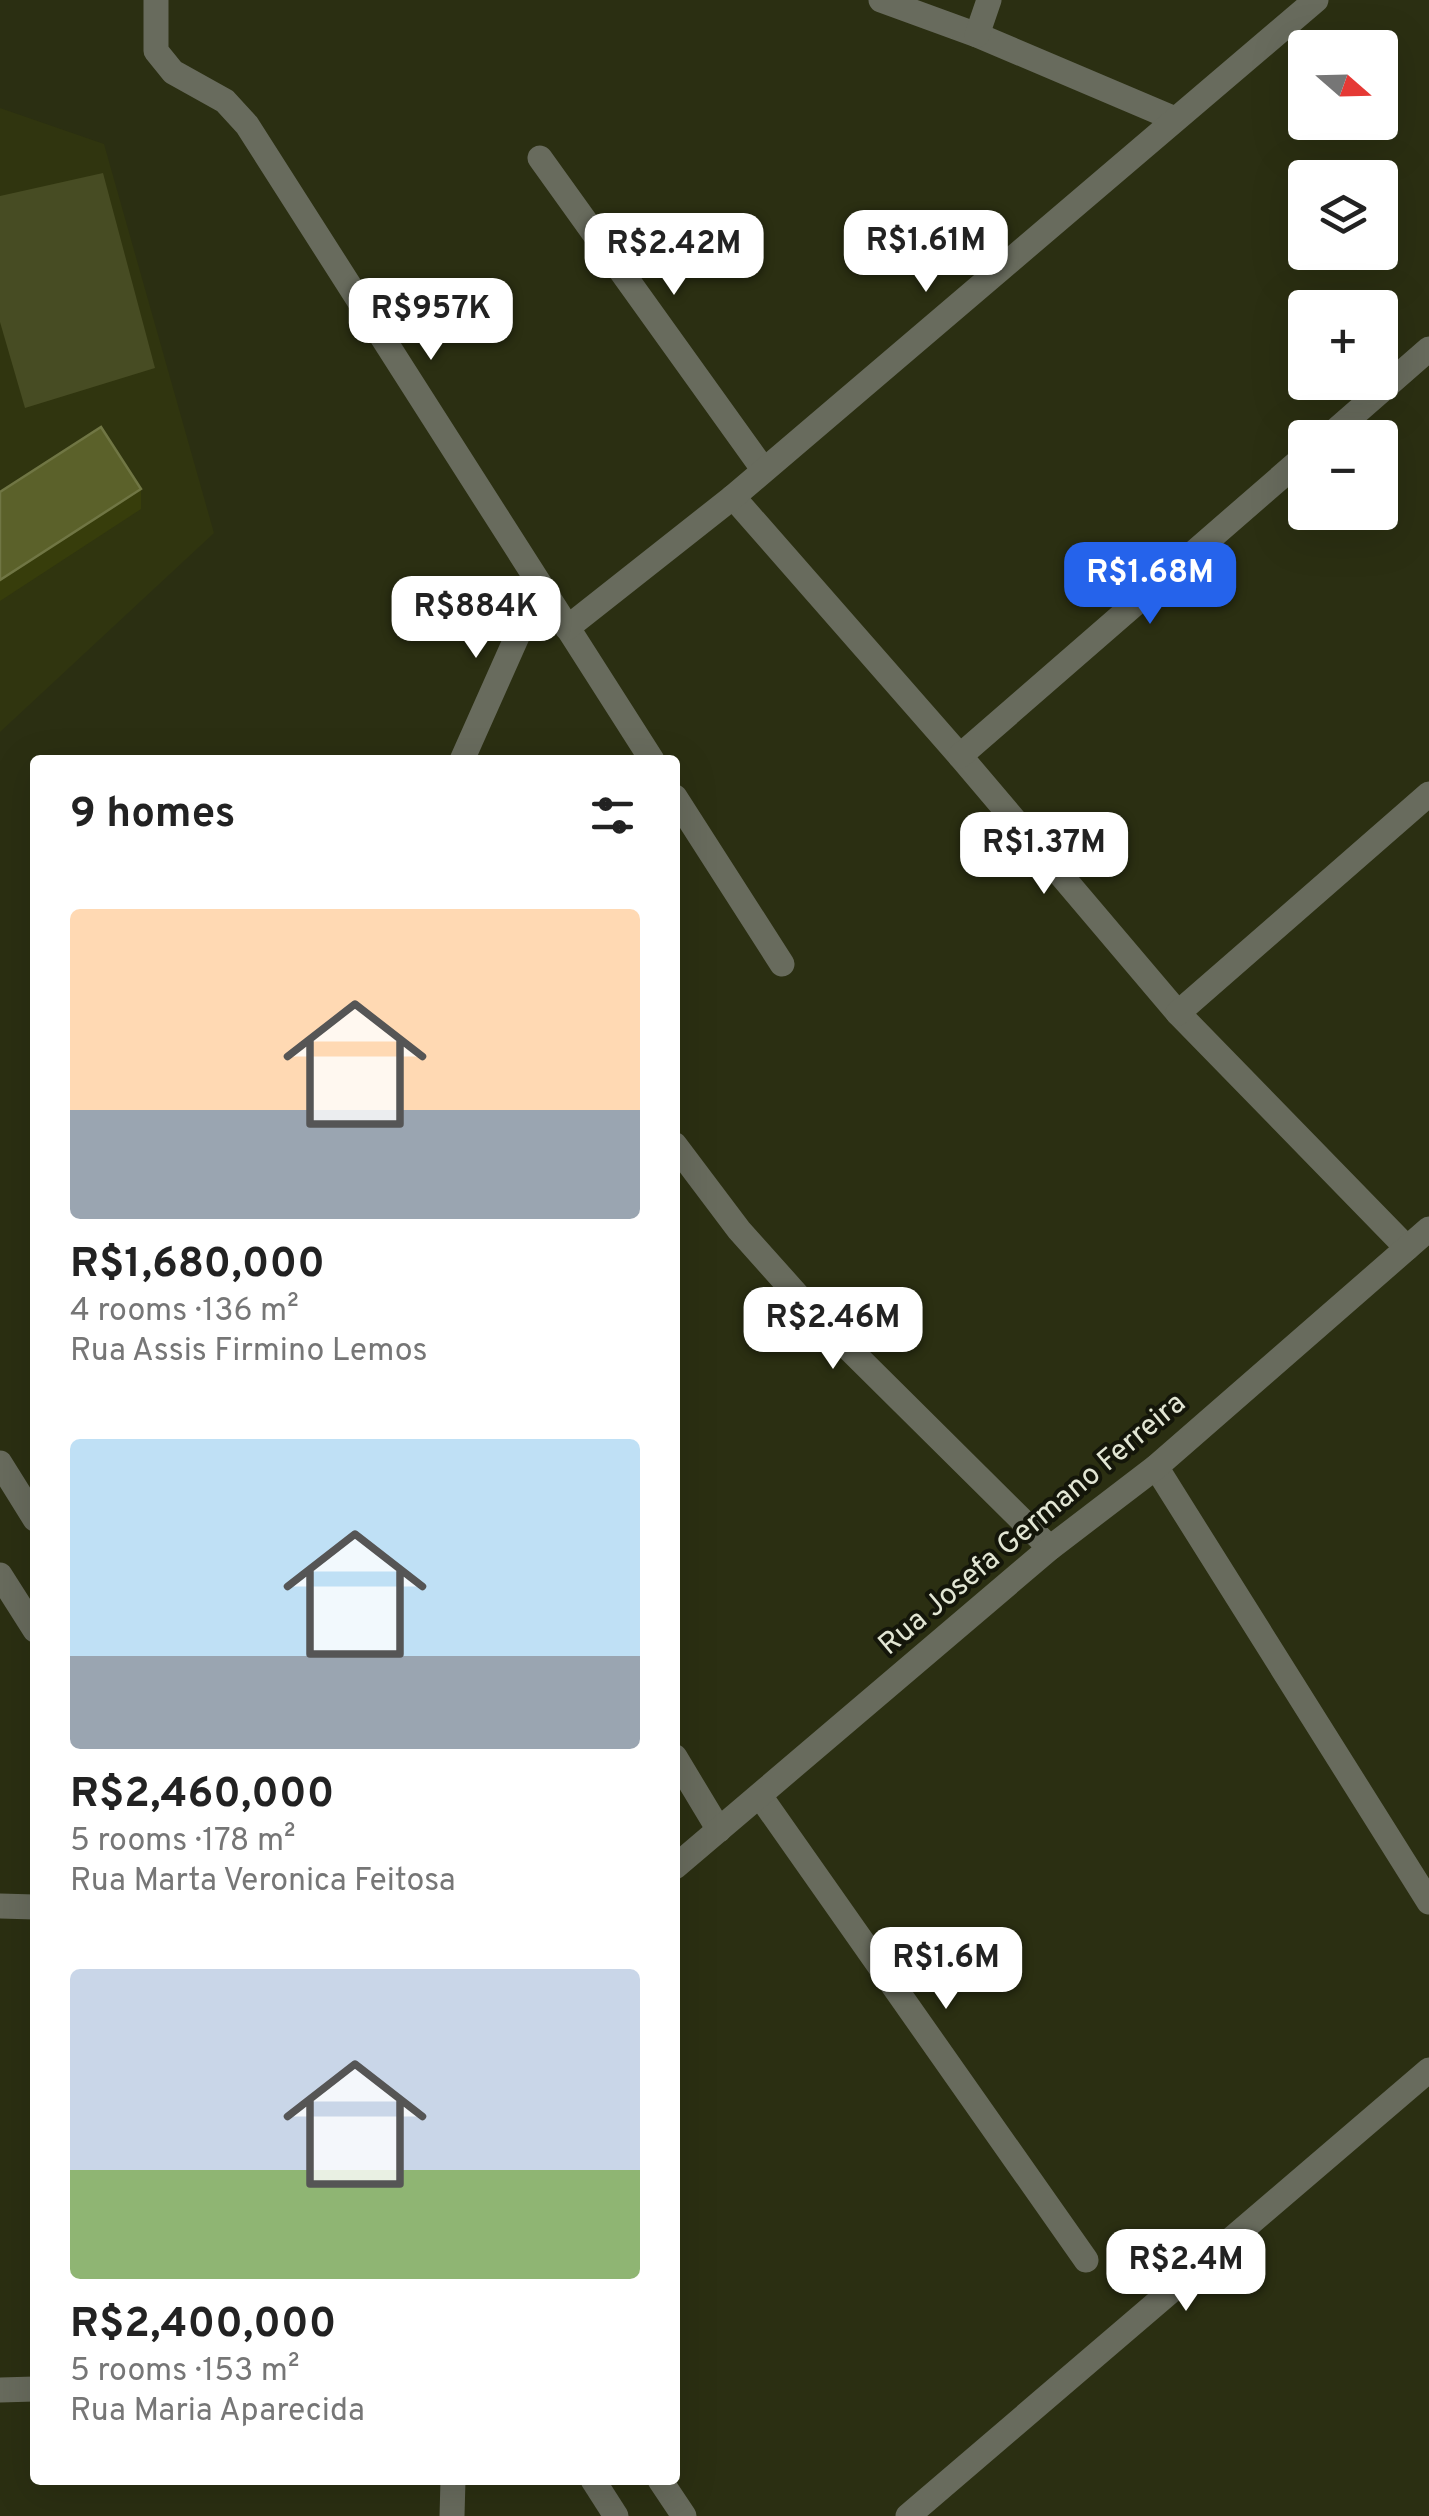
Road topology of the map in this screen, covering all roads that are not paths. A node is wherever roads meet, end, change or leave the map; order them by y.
1 (156, 0) edge
2 (881, 0) edge
3 (989, 0) edge
4 (1316, 0) edge
5 (977, 35) junction
6 (1175, 119) junction
7 (540, 158) dead end
8 (1429, 348) edge
9 (1347, 420) edge
10 (763, 469) junction
11 (1288, 471) edge
12 (733, 497) junction
13 (540, 585) junction
14 (568, 628) junction
15 (464, 755) edge
16 (649, 755) edge
17 (960, 756) junction
18 (1429, 794) edge
19 (680, 805) edge
20 (782, 964) dead end
21 (1178, 1014) junction
22 (680, 1152) edge
23 (1429, 1229) edge
24 (1407, 1248) junction
25 (0, 1463) edge
26 (1156, 1468) junction
27 (30, 1511) edge
28 (1050, 1548) junction
29 (0, 1575) edge
30 (30, 1622) edge
31 (680, 1765) edge
32 (760, 1796) junction
33 (719, 1830) junction
34 (680, 1863) edge
35 (1429, 1902) edge
36 (0, 1906) edge
37 (30, 1907) edge
38 (1429, 2070) edge
39 (1086, 2260) dead end
40 (0, 2390) edge
41 (30, 2390) edge
42 (453, 2485) edge
43 (597, 2485) edge
44 (663, 2485) edge
45 (452, 2516) edge
46 (616, 2516) edge
47 (684, 2516) edge
48 (908, 2516) edge

1 - 13 street
2 - 5 street
3 - 5 street
4 - 6 street
5 - 6 street
6 - 10 street
7 - 10 street
8 - 9 street
10 - 12 street
11 - 17 street
12 - 14 street
12 - 17 street
13 - 14 street
13 - 15 street
14 - 16 street
17 - 21 street
18 - 21 street
19 - 20 street
21 - 24 street
22 - 28 street
23 - 24 street, Rua Josefa Germano Ferreira
24 - 26 street, Rua Josefa Germano Ferreira
25 - 27 street
26 - 28 street, Rua Josefa Germano Ferreira
26 - 35 street
28 - 32 street, Rua Josefa Germano Ferreira
29 - 30 street
31 - 33 street
32 - 33 street, Rua Josefa Germano Ferreira
32 - 39 street
33 - 34 street, Rua Josefa Germano Ferreira
36 - 37 street
38 - 48 street
40 - 41 street
42 - 45 street
43 - 46 street
44 - 47 street

